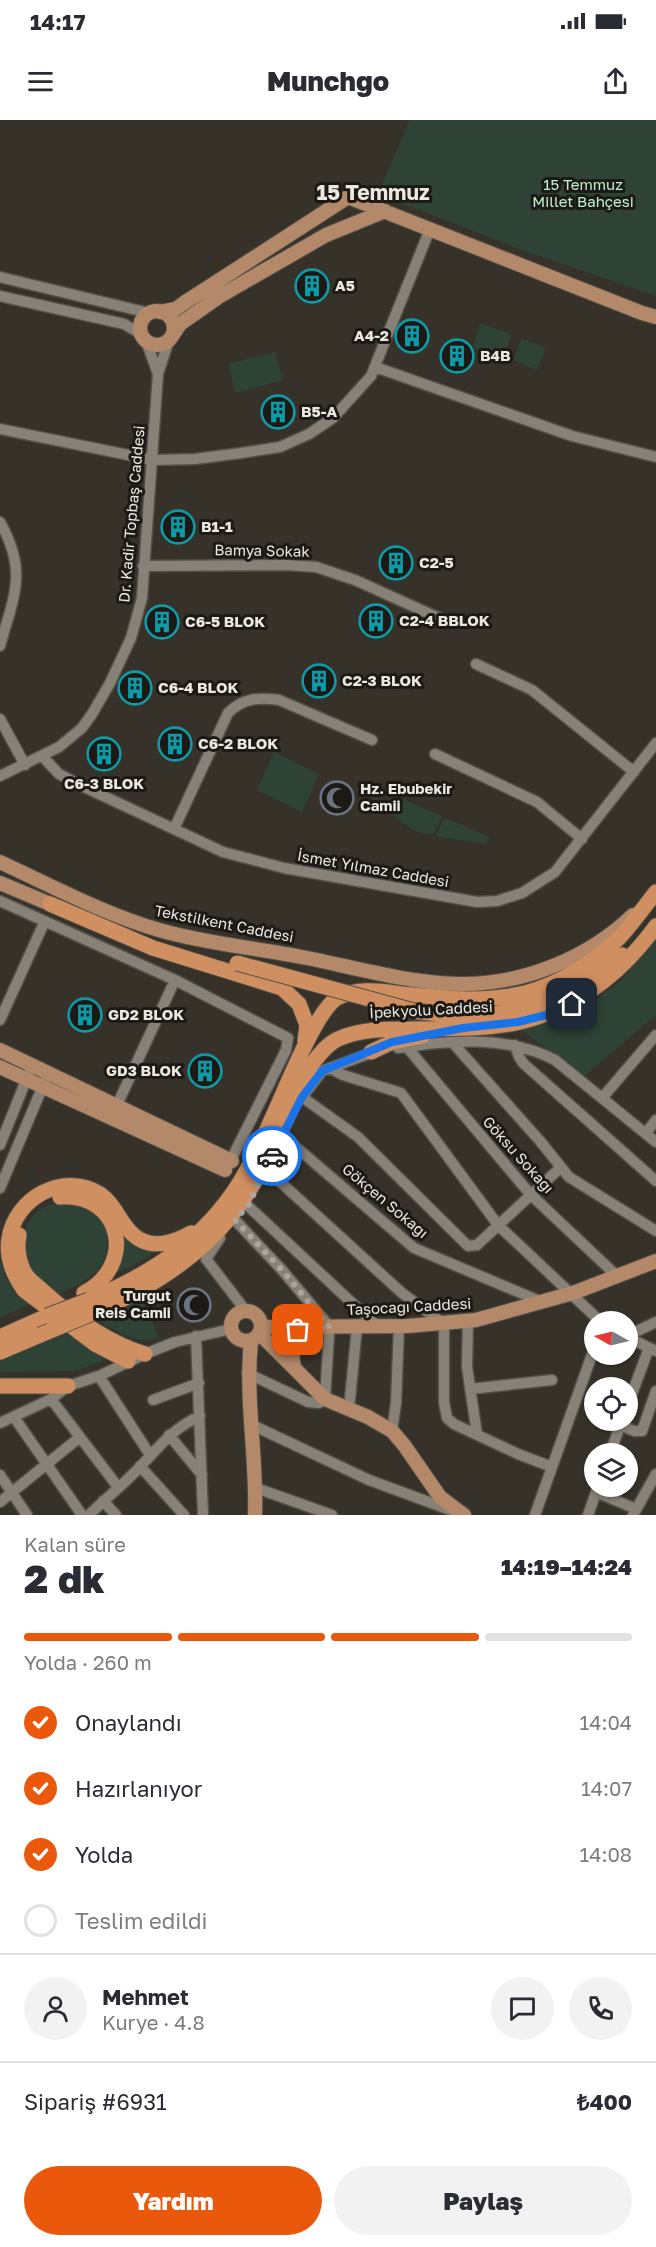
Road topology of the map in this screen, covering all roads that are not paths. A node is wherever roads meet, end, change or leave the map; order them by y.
1 (385, 211) junction
2 (430, 229) junction
3 (0, 277) edge
4 (0, 296) edge
5 (155, 313) junction
6 (656, 317) edge
7 (144, 337) junction
8 (170, 338) junction
9 (375, 367) junction
10 (158, 374) junction
11 (0, 429) edge
12 (656, 457) edge
13 (153, 460) junction
14 (0, 522) edge
15 (143, 566) junction
16 (441, 620) dead end
17 (0, 646) edge
18 (476, 664) dead end
19 (0, 719) edge
20 (372, 740) dead end
21 (656, 743) edge
22 (435, 754) dead end
23 (42, 756) junction
24 (25, 765) junction
25 (634, 772) junction
26 (0, 776) edge
27 (174, 829) junction
28 (582, 839) junction
29 (0, 862) edge
30 (0, 883) edge
31 (653, 896) edge
32 (0, 901) edge
33 (50, 904) junction
34 (44, 923) junction
35 (656, 926) edge
36 (175, 980) junction
37 (0, 1020) edge
38 (463, 1028) junction
39 (656, 1035) edge
40 (452, 1042) junction
41 (406, 1046) junction
42 (515, 1046) junction
43 (304, 1047) junction
44 (0, 1050) edge
45 (371, 1052) junction
46 (33, 1065) junction
47 (0, 1067) edge
48 (330, 1068) junction
49 (49, 1073) junction
50 (26, 1079) junction
51 (43, 1086) junction
52 (302, 1097) junction
53 (602, 1098) junction
54 (113, 1111) junction
55 (656, 1120) edge
56 (646, 1133) junction
57 (283, 1136) junction
58 (656, 1142) edge
59 (0, 1144) edge
60 (228, 1166) joint
61 (560, 1168) junction
62 (266, 1169) junction
63 (656, 1181) edge
64 (0, 1188) edge
65 (530, 1194) junction
66 (248, 1206) junction
67 (235, 1220) junction
68 (207, 1224) junction
69 (498, 1225) junction
70 (656, 1231) edge
71 (656, 1261) edge
72 (617, 1276) junction
73 (573, 1293) junction
74 (89, 1302) junction
75 (543, 1303) junction
76 (246, 1311) junction
77 (590, 1311) edge
78 (468, 1321) junction
79 (656, 1322) edge
80 (444, 1324) junction
81 (378, 1326) junction
82 (399, 1326) junction
83 (302, 1327) junction
84 (357, 1327) junction
85 (231, 1329) junction
86 (330, 1331) junction
87 (638, 1331) edge
88 (257, 1334) junction
89 (196, 1336) junction
90 (0, 1337) edge
91 (638, 1342) edge
92 (652, 1350) edge
93 (0, 1352) edge
94 (145, 1354) junction
95 (128, 1361) junction
96 (588, 1365) edge
97 (294, 1367) junction
98 (248, 1373) junction
99 (99, 1376) junction
100 (552, 1380) dead end
101 (638, 1382) edge
102 (199, 1383) junction
103 (0, 1386) edge
104 (68, 1386) junction
105 (470, 1389) junction
106 (656, 1391) edge
107 (51, 1398) junction
108 (325, 1399) junction
109 (153, 1400) dead end
110 (349, 1409) junction
111 (200, 1416) junction
112 (14, 1417) junction
113 (0, 1423) edge
114 (250, 1424) junction
115 (392, 1431) junction
116 (638, 1431) edge
117 (477, 1434) junction
118 (169, 1435) junction
119 (80, 1437) junction
120 (150, 1455) junction
121 (46, 1463) junction
122 (140, 1466) junction
123 (552, 1467) junction
124 (656, 1474) edge
125 (0, 1475) edge
126 (202, 1475) junction
127 (118, 1487) junction
128 (256, 1488) junction
129 (13, 1492) junction
130 (594, 1497) edge
131 (610, 1497) edge
132 (103, 1501) junction
133 (0, 1502) edge
134 (635, 1512) edge
135 (27, 1515) edge
136 (82, 1515) edge
137 (88, 1515) edge
138 (116, 1515) edge
139 (184, 1515) edge
140 (203, 1515) edge
141 (255, 1515) edge
142 (332, 1515) edge
143 (462, 1515) edge
144 (535, 1515) edge
145 (588, 1515) edge

1 - 2 main road
1 - 5 main road
1 - 8 main road
2 - 6 main road
2 - 9 street
3 - 5 street
4 - 7 street
5 - 7 main road
5 - 8 main road
7 - 8 main road
7 - 10 street
8 - 10 street
9 - 12 street
9 - 13 street
10 - 13 street, Dr. Kadir Topbaş Caddesi
11 - 13 street
13 - 15 street, Dr. Kadir Topbaş Caddesi
14 - 17 street
15 - 16 street, Bamya Sokak
15 - 23 street, Dr. Kadir Topbaş Caddesi
18 - 25 street
19 - 24 street
20 - 27 street
21 - 25 street, İsmet Yılmaz Caddesi
22 - 28 street
23 - 24 street, Dr. Kadir Topbaş Caddesi
23 - 27 street, İsmet Yılmaz Caddesi
24 - 26 street, Dr. Kadir Topbaş Caddesi
25 - 28 street, İsmet Yılmaz Caddesi
27 - 28 street, İsmet Yılmaz Caddesi
29 - 31 main road, Tekstilkent Caddesi
30 - 33 main road
31 - 43 highway, İpekyolu Caddesi
32 - 34 street
33 - 35 highway, bridge
33 - 43 highway
34 - 36 street
34 - 37 street
35 - 38 highway, İpekyolu Caddesi
36 - 54 street
36 - 60 street
38 - 45 highway
38 - 74 highway, İpekyolu Caddesi
39 - 53 street
40 - 41 street
40 - 42 street
40 - 61 street
41 - 45 street
41 - 65 street, Göksu Sokağı
42 - 53 street
42 - 63 street
43 - 68 highway, İpekyolu Caddesi
44 - 46 main road
45 - 48 street
46 - 49 main road
46 - 50 street
47 - 50 main road
48 - 52 street
48 - 69 street
49 - 51 street
49 - 54 main road
50 - 51 main road
50 - 59 street
51 - 54 main road
51 - 64 street
52 - 57 street
52 - 69 street
53 - 56 street
54 - 60 main road
55 - 56 street
56 - 58 street
57 - 62 street
57 - 75 street, Gökçen Sokağı
61 - 65 street
61 - 70 street
62 - 66 street
62 - 80 street
65 - 69 street
65 - 72 street, Göksu Sokağı
66 - 67 street
66 - 81 street
67 - 76 street
67 - 86 street
68 - 74 highway, İpekyolu Caddesi
68 - 95 highway
69 - 73 street
71 - 72 main road, Taşocağı Caddesi
72 - 73 main road, Taşocağı Caddesi
73 - 75 main road, Taşocağı Caddesi
73 - 77 street
74 - 90 highway
74 - 93 highway, bridge
74 - 94 highway
75 - 78 main road, Taşocağı Caddesi
76 - 85 main road
76 - 88 main road
78 - 80 main road, Taşocağı Caddesi
78 - 105 street
79 - 87 street
80 - 82 main road, Taşocağı Caddesi
80 - 117 street
81 - 82 main road, Taşocağı Caddesi
81 - 84 main road, Taşocağı Caddesi
82 - 115 street
83 - 86 main road, Taşocağı Caddesi
83 - 88 main road, Taşocağı Caddesi
83 - 97 main road
84 - 86 main road, Taşocağı Caddesi
84 - 110 street
85 - 88 main road
85 - 89 street
86 - 108 street
88 - 97 main road
88 - 98 main road
89 - 94 street
89 - 102 street
91 - 92 street
92 - 101 street
94 - 95 street
95 - 99 street
96 - 123 street
97 - 108 main road
98 - 108 street
98 - 114 main road
99 - 104 street
99 - 120 street
100 - 105 street
102 - 109 street
102 - 111 street
103 - 104 highway
104 - 107 street
105 - 117 street
106 - 116 street
107 - 112 street
107 - 119 street
108 - 110 main road
110 - 115 main road
111 - 118 street
111 - 126 street
112 - 113 street
112 - 121 street
114 - 128 main road
114 - 143 street
115 - 143 main road
117 - 123 street
118 - 120 street
118 - 126 street
119 - 121 street
119 - 127 street
120 - 122 street
121 - 129 street
121 - 136 street
122 - 127 street
122 - 139 street
123 - 144 street
124 - 134 street
125 - 129 street
126 - 140 street
127 - 132 street
128 - 141 main road
128 - 142 street
129 - 133 street
129 - 135 street
130 - 145 street
131 - 134 street
132 - 137 street
132 - 138 street

